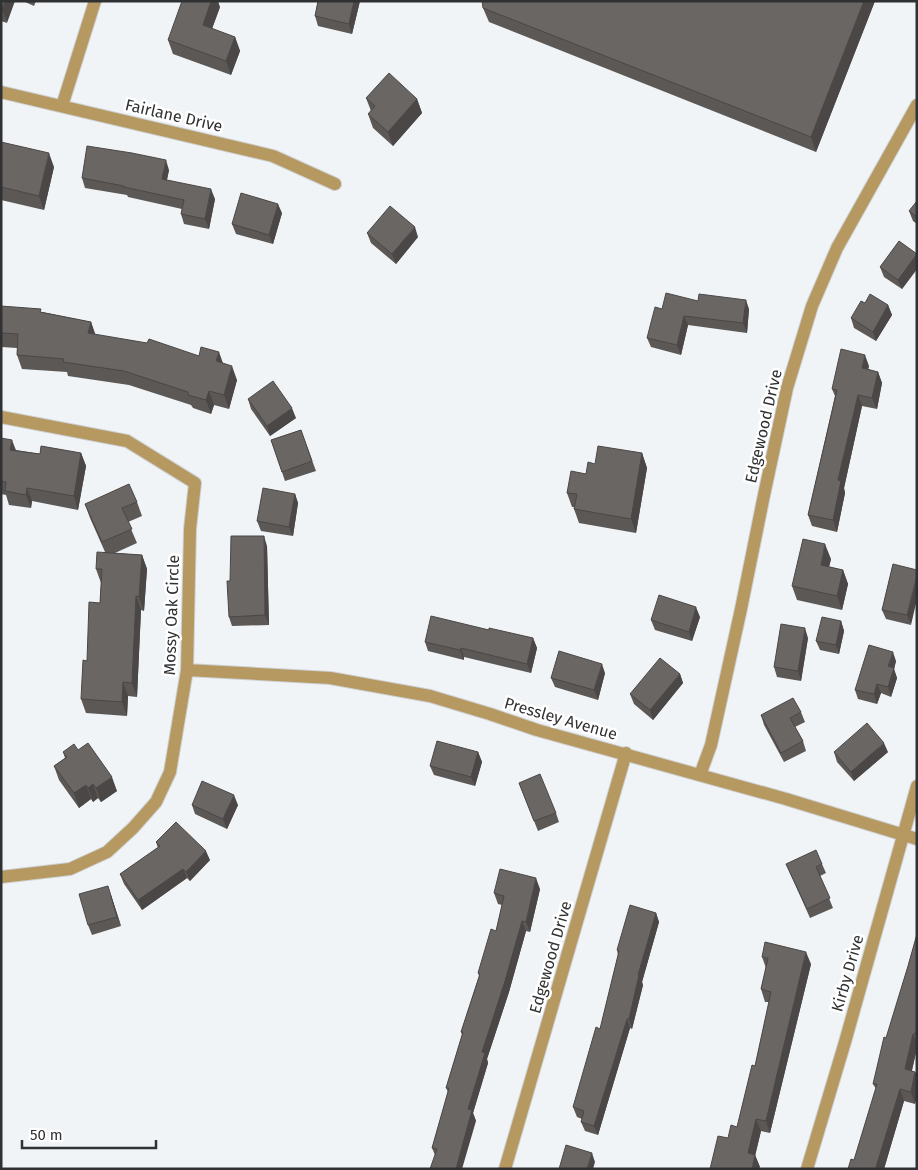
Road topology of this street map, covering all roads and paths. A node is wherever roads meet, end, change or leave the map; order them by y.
1 (96, 1) edge
2 (1, 92) edge
3 (917, 105) edge
4 (62, 106) junction
5 (335, 184) dead end
6 (1, 418) edge
7 (187, 670) junction
8 (626, 754) junction
9 (700, 775) junction
10 (917, 786) edge
11 (903, 835) junction
12 (917, 839) edge
13 (1, 877) edge
14 (505, 1169) edge
15 (807, 1169) edge

1 - 4 street
2 - 4 street, Fairlane Drive
3 - 9 street, Edgewood Drive
4 - 5 street, Fairlane Drive
6 - 7 street, Mossy Oak Circle
7 - 8 street, Pressley Avenue
7 - 13 street, Mossy Oak Circle
8 - 9 street, Pressley Avenue
8 - 14 street, Edgewood Drive
9 - 11 street, Pressley Avenue
10 - 11 street, Kirby Drive
11 - 12 street, Pressley Avenue
11 - 15 street, Kirby Drive

